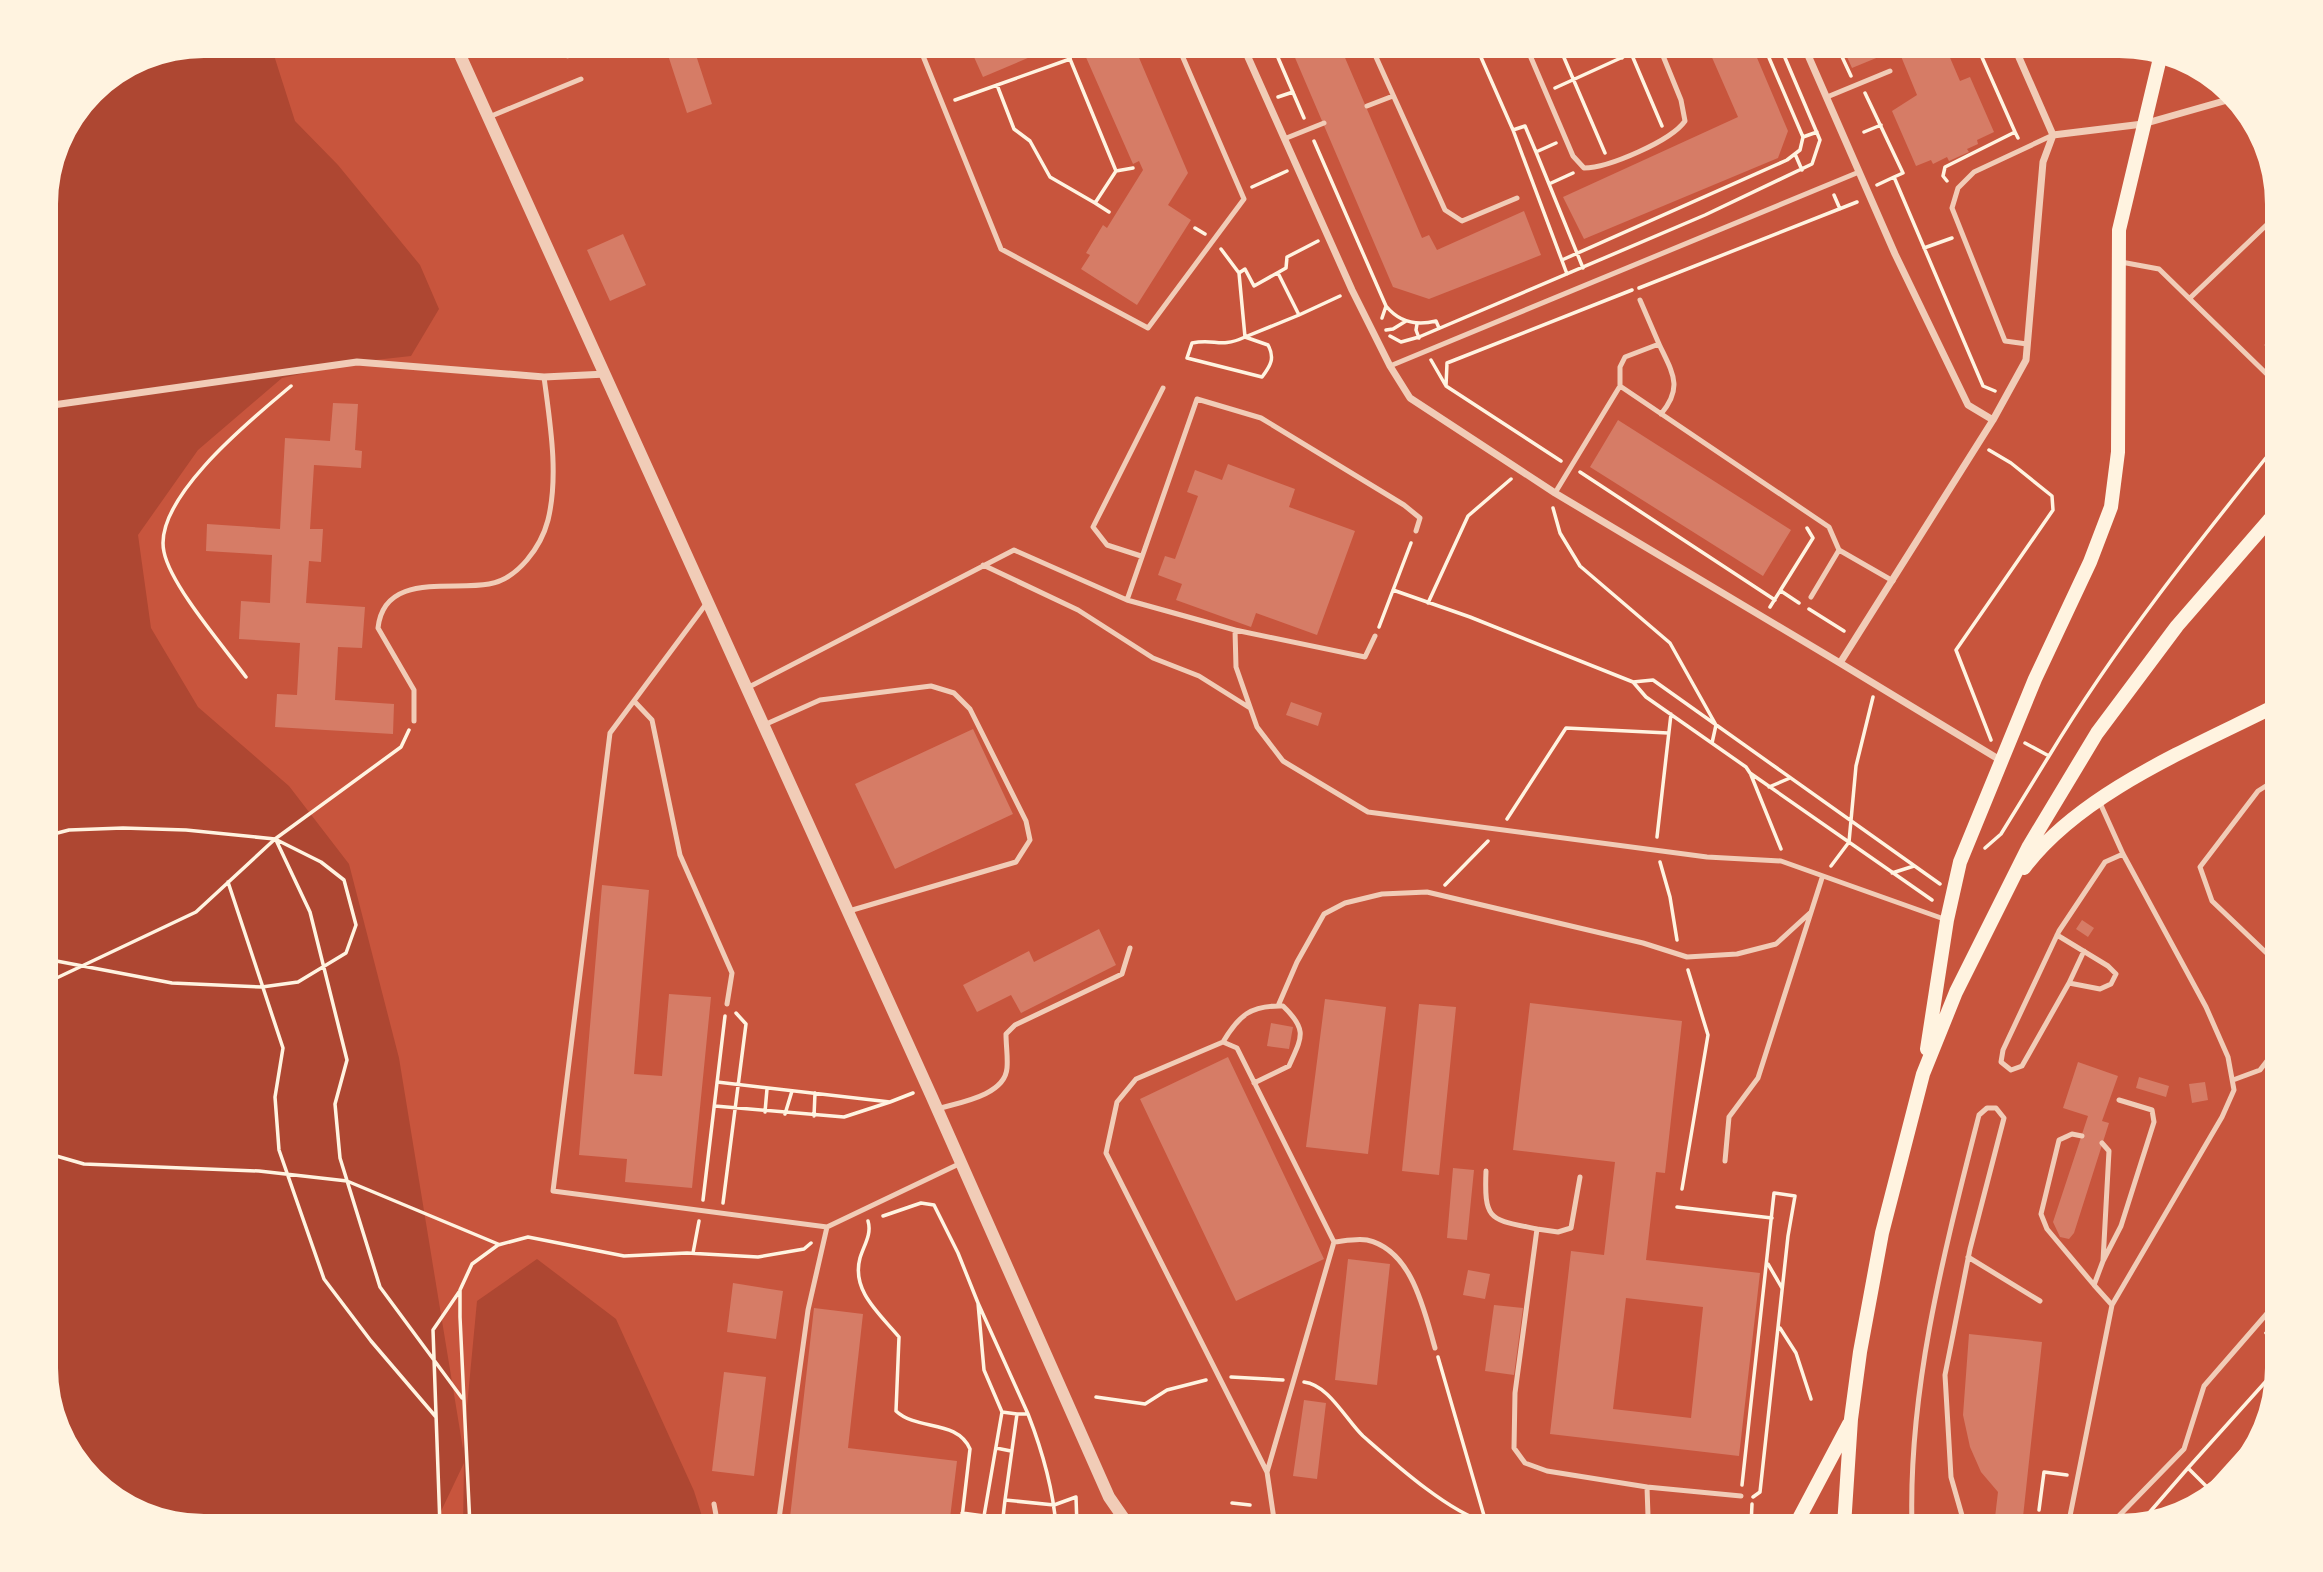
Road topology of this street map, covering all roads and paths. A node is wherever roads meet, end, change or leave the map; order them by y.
1 (462, 58) edge
2 (924, 58) edge
3 (1070, 58) joint
4 (1183, 58) edge
5 (1248, 58) edge
6 (1278, 58) edge
7 (1376, 58) edge
8 (1481, 58) edge
9 (1531, 58) edge
10 (1564, 58) edge
11 (1622, 58) edge
12 (1633, 58) edge
13 (1664, 58) edge
14 (1769, 58) edge
15 (1785, 58) edge
16 (1809, 58) edge
17 (1842, 58) edge
18 (1982, 58) edge
19 (2019, 58) edge
20 (2159, 63) edge
21 (1890, 71) dead end
22 (581, 79) dead end
23 (1574, 80) junction
24 (1858, 84) junction
25 (997, 85) junction
26 (1547, 92) junction
27 (1393, 96) junction
28 (1827, 97) junction
29 (2223, 101) edge
30 (943, 104) junction
31 (1367, 106) dead end
32 (489, 117) junction
33 (1324, 123) dead end
34 (2143, 124) junction
35 (1881, 125) junction
36 (1309, 129) junction
37 (1513, 130) junction
38 (1817, 132) junction
39 (1864, 132) dead end
40 (2015, 132) dead end
41 (2053, 135) junction
42 (1667, 137) junction
43 (1803, 137) junction
44 (1284, 139) junction
45 (1566, 139) junction
46 (1536, 152) junction
47 (1795, 154) junction
48 (1610, 163) junction
49 (1297, 167) junction
50 (1133, 168) dead end
51 (1584, 168) junction
52 (1802, 170) junction
53 (1116, 171) junction
54 (1859, 172) junction
55 (1894, 177) junction
56 (1549, 184) junction
57 (1241, 192) junction
58 (1868, 193) junction
59 (1517, 198) dead end
60 (1095, 203) junction
61 (1109, 212) dead end
62 (2265, 226) edge
63 (1195, 228) dead end
64 (1214, 239) junction
65 (1937, 244) dead end
66 (1924, 248) junction
67 (1302, 250) dead end
68 (1577, 253) junction
69 (1562, 260) junction
70 (2118, 261) junction
71 (1583, 268) junction
72 (1239, 273) junction
73 (1278, 273) junction
74 (1568, 275) junction
75 (2190, 298) junction
76 (1331, 300) dead end
77 (1640, 300) dead end
78 (1386, 306) junction
79 (1299, 315) junction
80 (1406, 321) junction
81 (1417, 324) junction
82 (1439, 328) junction
83 (1381, 330) junction
84 (1245, 337) junction
85 (1419, 337) junction
86 (1659, 344) junction
87 (2027, 344) junction
88 (1390, 366) junction
89 (311, 368) junction
90 (2265, 372) edge
91 (606, 374) junction
92 (544, 377) junction
93 (1446, 386) dead end
94 (1620, 386) junction
95 (1163, 388) dead end
96 (2007, 396) junction
97 (58, 404) edge
98 (1661, 414) junction
99 (1993, 420) junction
100 (2265, 459) edge
101 (1520, 471) junction
102 (1555, 493) junction
103 (1553, 505) dead end
104 (1797, 519) dead end
105 (2265, 525) edge
106 (1416, 531) joint
107 (1839, 551) junction
108 (1141, 556) junction
109 (983, 565) junction
110 (1719, 565) dead end
111 (1892, 581) junction
112 (1393, 590) junction
113 (1811, 597) dead end
114 (1127, 600) junction
115 (1774, 600) junction
116 (708, 601) junction
117 (1428, 603) junction
118 (1820, 617) dead end
119 (1764, 618) junction
120 (1832, 624) dead end
121 (1235, 630) junction
122 (1375, 636) joint
123 (1840, 663) junction
124 (246, 677) dead end
125 (1633, 682) junction
126 (747, 688) junction
127 (634, 701) junction
128 (1871, 703) dead end
129 (1250, 708) junction
130 (2265, 711) edge
131 (1671, 715) junction
132 (414, 721) joint
133 (764, 725) junction
134 (1716, 725) junction
135 (1668, 733) junction
136 (2011, 736) junction
137 (1991, 740) dead end
138 (1712, 743) junction
139 (2049, 756) junction
140 (2000, 760) junction
141 (1750, 773) junction
142 (1790, 777) junction
143 (1769, 787) junction
144 (2265, 787) edge
145 (2099, 801) junction
146 (1850, 820) junction
147 (1500, 830) junction
148 (58, 833) edge
149 (275, 839) junction
150 (1849, 842) junction
151 (1656, 850) junction
152 (2123, 854) junction
153 (1960, 862) junction
154 (1787, 864) junction
155 (1914, 866) junction
156 (1892, 873) junction
157 (1822, 878) junction
158 (228, 882) junction
159 (1941, 885) dead end
160 (1427, 892) junction
161 (1937, 903) dead end
162 (848, 911) junction
163 (1811, 912) junction
164 (1994, 912) junction
165 (1947, 920) junction
166 (2058, 933) junction
167 (1130, 948) dead end
168 (2084, 951) junction
169 (2265, 951) edge
170 (1681, 955) junction
171 (58, 961) edge
172 (81, 964) junction
173 (324, 966) junction
174 (58, 977) edge
175 (2069, 983) junction
176 (262, 987) junction
177 (727, 1004) junction
178 (1278, 1006) junction
179 (1223, 1042) junction
180 (2265, 1064) edge
181 (1923, 1074) junction
182 (2234, 1080) junction
183 (717, 1082) junction
184 (1254, 1083) junction
185 (738, 1085) junction
186 (767, 1089) junction
187 (792, 1091) junction
188 (915, 1092) dead end
189 (814, 1093) junction
190 (2119, 1100) dead end
191 (890, 1102) junction
192 (715, 1106) junction
193 (735, 1109) junction
194 (937, 1109) junction
195 (765, 1112) junction
196 (785, 1114) junction
197 (814, 1116) junction
198 (2082, 1136) dead end
199 (2102, 1143) dead end
200 (58, 1156) edge
201 (1725, 1161) dead end
202 (961, 1163) junction
203 (1486, 1171) dead end
204 (288, 1174) junction
205 (1580, 1177) dead end
206 (347, 1181) junction
207 (1682, 1189) dead end
208 (1677, 1207) dead end
209 (702, 1210) junction
210 (722, 1213) junction
211 (1772, 1218) junction
212 (827, 1227) junction
213 (1537, 1229) junction
214 (1334, 1242) junction
215 (498, 1245) junction
216 (693, 1253) junction
217 (1968, 1257) junction
218 (2103, 1261) junction
219 (1767, 1263) junction
220 (2094, 1285) junction
221 (1782, 1289) junction
222 (460, 1290) junction
223 (2040, 1301) dead end
224 (978, 1303) junction
225 (2112, 1305) junction
226 (2265, 1316) edge
227 (1778, 1327) junction
228 (1435, 1348) joint
229 (434, 1358) junction
230 (1220, 1378) junction
231 (1294, 1381) junction
232 (2264, 1383) edge
233 (1096, 1397) dead end
234 (1811, 1399) dead end
235 (464, 1400) junction
236 (1002, 1412) junction
237 (1017, 1414) junction
238 (1028, 1414) junction
239 (436, 1417) junction
240 (1851, 1419) junction
241 (996, 1448) junction
242 (1012, 1451) junction
243 (2188, 1468) junction
244 (1268, 1472) junction
245 (2078, 1476) junction
246 (2206, 1486) edge
247 (1647, 1487) junction
248 (1741, 1496) junction
249 (1752, 1499) junction
250 (1005, 1500) junction
251 (1232, 1503) dead end
252 (714, 1504) dead end
253 (1250, 1504) dead end
254 (1054, 1505) junction
255 (2151, 1510) edge
256 (962, 1513) joint
257 (440, 1514) edge
258 (469, 1514) edge
259 (716, 1514) edge
260 (780, 1514) edge
261 (969, 1514) edge
262 (984, 1514) edge
263 (1003, 1514) edge
264 (1055, 1514) edge
265 (1077, 1514) edge
266 (1120, 1514) edge
267 (1273, 1514) edge
268 (1461, 1514) edge
269 (1483, 1514) edge
270 (1648, 1514) edge
271 (1751, 1514) edge
272 (1802, 1514) edge
273 (1845, 1514) edge
274 (1912, 1514) edge
275 (1961, 1514) edge
276 (2038, 1514) edge
277 (2071, 1514) edge
278 (2122, 1514) edge

1 - 32 street
2 - 30 lane
3 - 25 path
3 - 53 path
4 - 57 lane
5 - 44 street
6 - 36 path
7 - 27 lane
8 - 37 path
9 - 26 lane
10 - 23 path
11 - 23 path
12 - 42 path
13 - 42 lane
14 - 43 path
15 - 38 path
16 - 28 street
17 - 24 path
18 - 40 path
19 - 41 street
20 - 34 main road
21 - 24 lane
22 - 32 lane
23 - 26 path
23 - 48 path
24 - 28 lane
24 - 35 path
25 - 30 path
25 - 60 path
26 - 45 lane
27 - 31 lane
27 - 59 lane
28 - 54 street
29 - 34 street
30 - 64 lane
32 - 91 street
33 - 36 lane
34 - 41 street
34 - 70 main road
35 - 39 path
35 - 55 path
36 - 44 lane
36 - 78 path
37 - 46 path
37 - 69 path
38 - 43 path
38 - 52 path
41 - 87 street
41 - 87 lane
42 - 48 lane
43 - 47 path
44 - 49 street
45 - 46 path
45 - 51 lane
46 - 56 path
47 - 52 path
47 - 68 path
48 - 51 lane
49 - 57 path
49 - 88 street
50 - 53 path
51 - 56 path
52 - 71 path
53 - 60 path
54 - 58 street
54 - 88 lane
55 - 58 path
55 - 66 path
56 - 68 path
57 - 64 lane
58 - 93 path
58 - 99 street
60 - 61 path
62 - 75 lane
63 - 64 path
64 - 72 path
65 - 66 path
66 - 96 path
67 - 73 path
68 - 69 path
68 - 71 path
69 - 74 path
70 - 75 lane
70 - 136 main road
71 - 74 path
72 - 73 path
72 - 84 path
73 - 79 path
74 - 82 path
75 - 90 lane
76 - 79 path
77 - 86 lane
78 - 80 path
78 - 83 path
79 - 84 path
80 - 81 path
80 - 83 path
81 - 82 path
81 - 85 path
82 - 85 path
83 - 85 path
84 - 84 path
86 - 94 lane
86 - 98 lane
87 - 96 street
88 - 101 street
89 - 92 street
89 - 97 street
89 - 124 path
91 - 92 street
91 - 116 street
92 - 132 lane
94 - 98 lane
94 - 102 lane
95 - 108 lane
96 - 99 street
98 - 107 lane
99 - 111 street
99 - 137 path
100 - 139 path
101 - 102 street
101 - 117 path
102 - 119 street
103 - 134 path
104 - 115 path
105 - 164 main road
106 - 108 lane
106 - 112 path
107 - 111 lane
107 - 113 lane
108 - 114 lane
109 - 114 lane
109 - 126 lane
109 - 129 lane
110 - 115 path
111 - 123 street
112 - 117 path
112 - 122 path
114 - 121 lane
115 - 119 path
116 - 126 street
116 - 127 lane
117 - 125 path
118 - 120 path
119 - 123 street
121 - 122 lane
121 - 129 lane
123 - 140 street
125 - 131 path
125 - 134 path
126 - 133 street
127 - 177 lane
127 - 209 lane
128 - 146 path
129 - 147 lane
130 - 145 main road
131 - 135 path
131 - 138 path
132 - 149 path
133 - 162 street
133 - 162 lane
134 - 138 path
134 - 142 path
135 - 147 path
135 - 151 path
136 - 139 path
136 - 140 main road
138 - 141 path
139 - 153 path
140 - 153 main road
141 - 143 path
141 - 154 path
142 - 143 path
142 - 146 path
143 - 150 path
144 - 169 lane
145 - 152 lane
145 - 164 main road
146 - 150 path
146 - 155 path
147 - 151 lane
147 - 160 path
148 - 149 path
149 - 158 path
149 - 173 path
149 - 173 path
150 - 156 path
150 - 157 path
151 - 154 lane
151 - 170 path
152 - 166 lane
152 - 182 lane
153 - 165 main road
154 - 157 lane
155 - 156 path
155 - 159 path
156 - 161 path
157 - 163 lane
157 - 165 lane
158 - 172 path
158 - 176 path
160 - 170 lane
160 - 178 lane
162 - 194 street
163 - 170 lane
163 - 201 lane
164 - 181 main road
165 - 181 main road
166 - 168 lane
166 - 175 lane
167 - 194 lane
168 - 175 lane
168 - 175 lane
170 - 207 path
171 - 172 path
172 - 174 path
172 - 176 path
173 - 176 path
173 - 206 path
176 - 204 path
177 - 183 path
177 - 185 path
178 - 179 lane
178 - 184 lane
179 - 184 lane
179 - 230 lane
180 - 182 lane
181 - 240 main road
182 - 225 lane
183 - 185 path
183 - 192 path
184 - 214 lane
185 - 186 path
185 - 193 path
186 - 187 path
186 - 195 path
187 - 189 path
187 - 196 path
188 - 191 path
189 - 191 path
189 - 197 path
190 - 218 lane
191 - 197 path
192 - 193 path
192 - 209 path
193 - 195 path
193 - 210 path
194 - 202 street
195 - 196 path
196 - 197 path
198 - 220 lane
199 - 218 lane
200 - 204 path
202 - 212 lane
202 - 266 street
203 - 213 lane
204 - 206 path
204 - 239 path
205 - 213 lane
206 - 215 path
206 - 229 path
208 - 211 path
209 - 210 lane
209 - 216 path
210 - 212 lane
211 - 219 path
211 - 221 path
212 - 216 path
212 - 260 lane
213 - 247 lane
214 - 228 lane
214 - 231 lane
215 - 216 path
215 - 222 path
217 - 223 lane
217 - 274 lane
217 - 275 lane
218 - 220 lane
219 - 221 path
219 - 248 path
220 - 225 lane
221 - 227 path
222 - 229 path
222 - 235 path
224 - 236 path
224 - 238 path
224 - 256 path
225 - 245 lane
226 - 278 lane
227 - 234 path
227 - 249 path
228 - 269 path
229 - 235 path
229 - 239 path
230 - 231 path
230 - 233 path
230 - 244 lane
231 - 244 lane
231 - 268 path
232 - 243 path
235 - 258 path
236 - 237 path
236 - 241 path
237 - 238 path
237 - 242 path
238 - 254 path
239 - 257 path
240 - 272 main road
240 - 273 main road
241 - 242 path
241 - 262 path
242 - 250 path
243 - 246 path
243 - 255 path
244 - 267 lane
245 - 276 path
245 - 277 lane
247 - 248 lane
247 - 270 lane
248 - 249 path
249 - 271 path
250 - 254 path
250 - 263 path
251 - 253 path
252 - 259 lane
254 - 264 path
254 - 265 path
256 - 261 path

